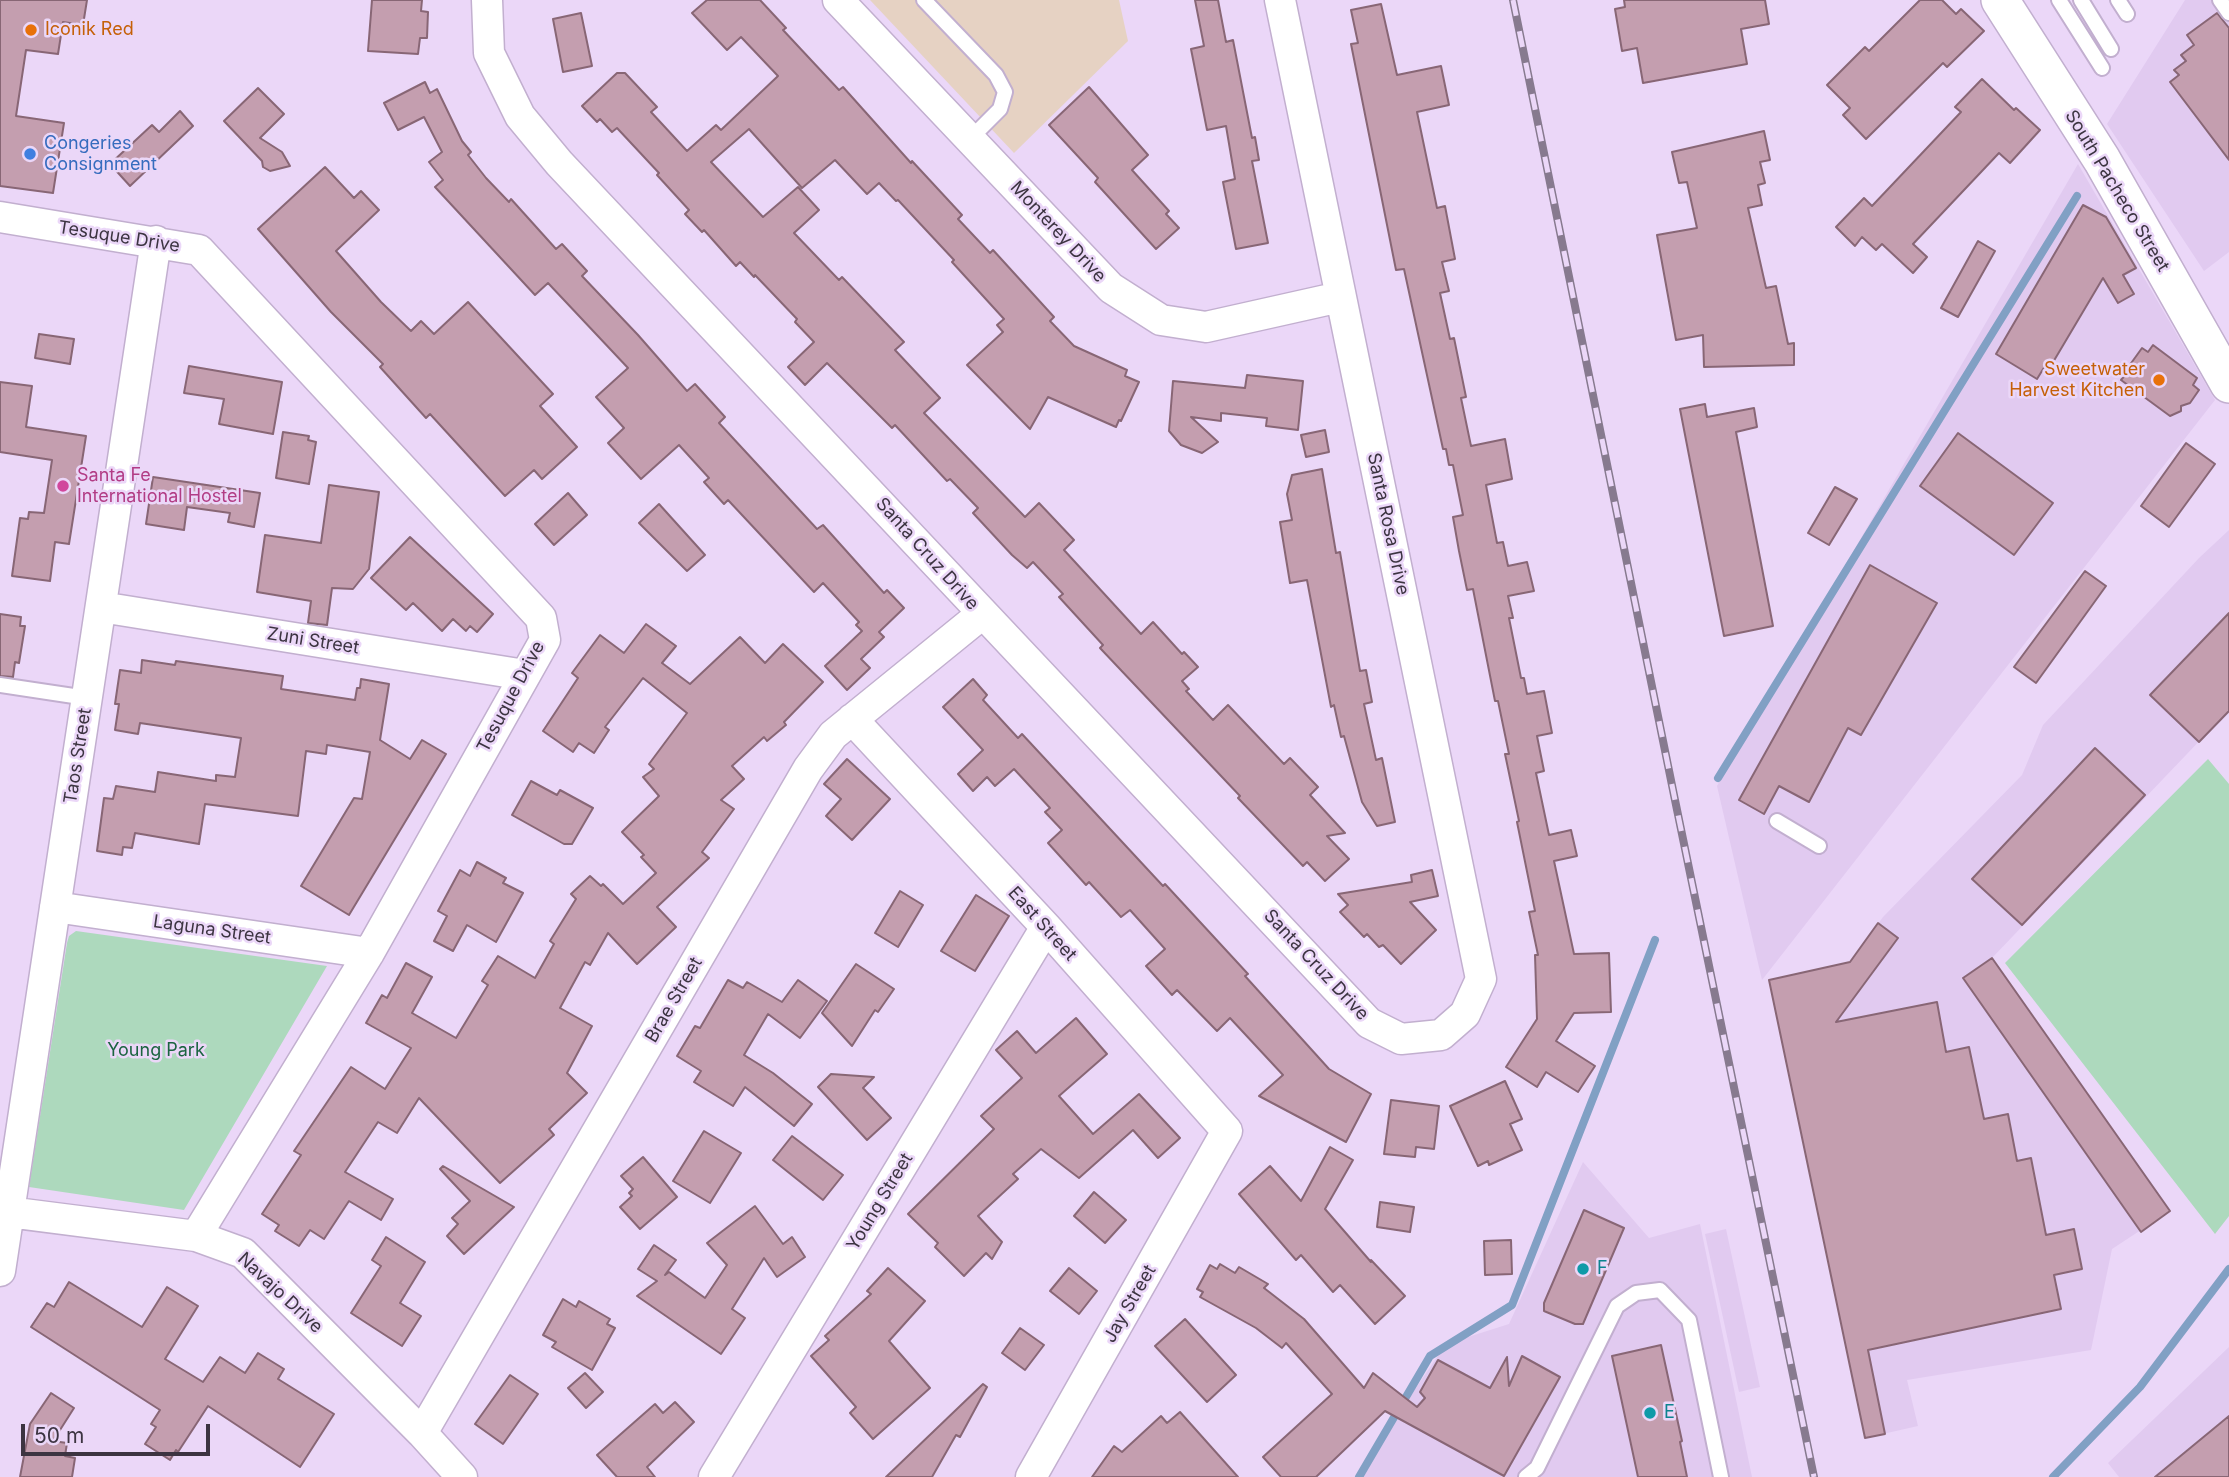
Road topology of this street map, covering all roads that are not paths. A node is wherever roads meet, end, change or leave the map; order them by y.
1 (487, 0) edge
2 (838, 0) edge
3 (924, 0) edge
4 (1280, 0) edge
5 (2000, 0) edge
6 (2059, 0) edge
7 (2081, 0) edge
8 (2118, 0) edge
9 (2220, 0) edge
10 (2229, 13) edge
11 (2127, 14) dead end
12 (2111, 49) dead end
13 (2102, 68) dead end
14 (970, 139) junction
15 (0, 218) edge
16 (156, 242) junction
17 (1340, 297) junction
18 (2229, 384) edge
19 (101, 607) junction
20 (982, 614) junction
21 (526, 675) junction
22 (0, 685) edge
23 (87, 698) junction
24 (852, 719) junction
25 (1777, 821) dead end
26 (1819, 846) dead end
27 (55, 907) junction
28 (1046, 927) junction
29 (369, 953) junction
30 (1441, 1035) joint
31 (1227, 1131) joint
32 (5, 1212) edge
33 (197, 1236) junction
34 (0, 1271) edge
35 (422, 1433) junction
36 (462, 1477) edge
37 (714, 1477) edge
38 (1031, 1477) edge
39 (1526, 1477) edge
40 (1721, 1477) edge

1 - 20 street, Santa Cruz Drive
2 - 14 street, Monterey Drive
3 - 14 lane
4 - 17 street, Santa Rosa Drive
5 - 18 street, South Pacheco Street
6 - 13 lane
7 - 12 lane
8 - 11 lane
9 - 10 lane
14 - 17 street, Monterey Drive
15 - 16 street, Tesuque Drive
16 - 19 street, Taos Street
16 - 21 street, Tesuque Drive
17 - 30 street, Santa Rosa Drive
19 - 21 street, Zuni Street
19 - 23 street, Taos Street
20 - 24 street, Brae Street
20 - 30 street, Santa Cruz Drive
21 - 29 street, Tesuque Drive
22 - 23 lane
23 - 27 street, Taos Street
24 - 28 street, East Street
24 - 35 street, Brae Street
25 - 26 lane
27 - 29 street, Laguna Street
27 - 32 street, Taos Street
28 - 31 street, East Street
28 - 37 street, Young Street
29 - 33 street, Tesuque Drive
31 - 38 street, Jay Street
32 - 33 street, Navajo Drive
32 - 34 street, Taos Street
33 - 35 street, Navajo Drive
35 - 36 street, Navajo Drive
39 - 40 lane

